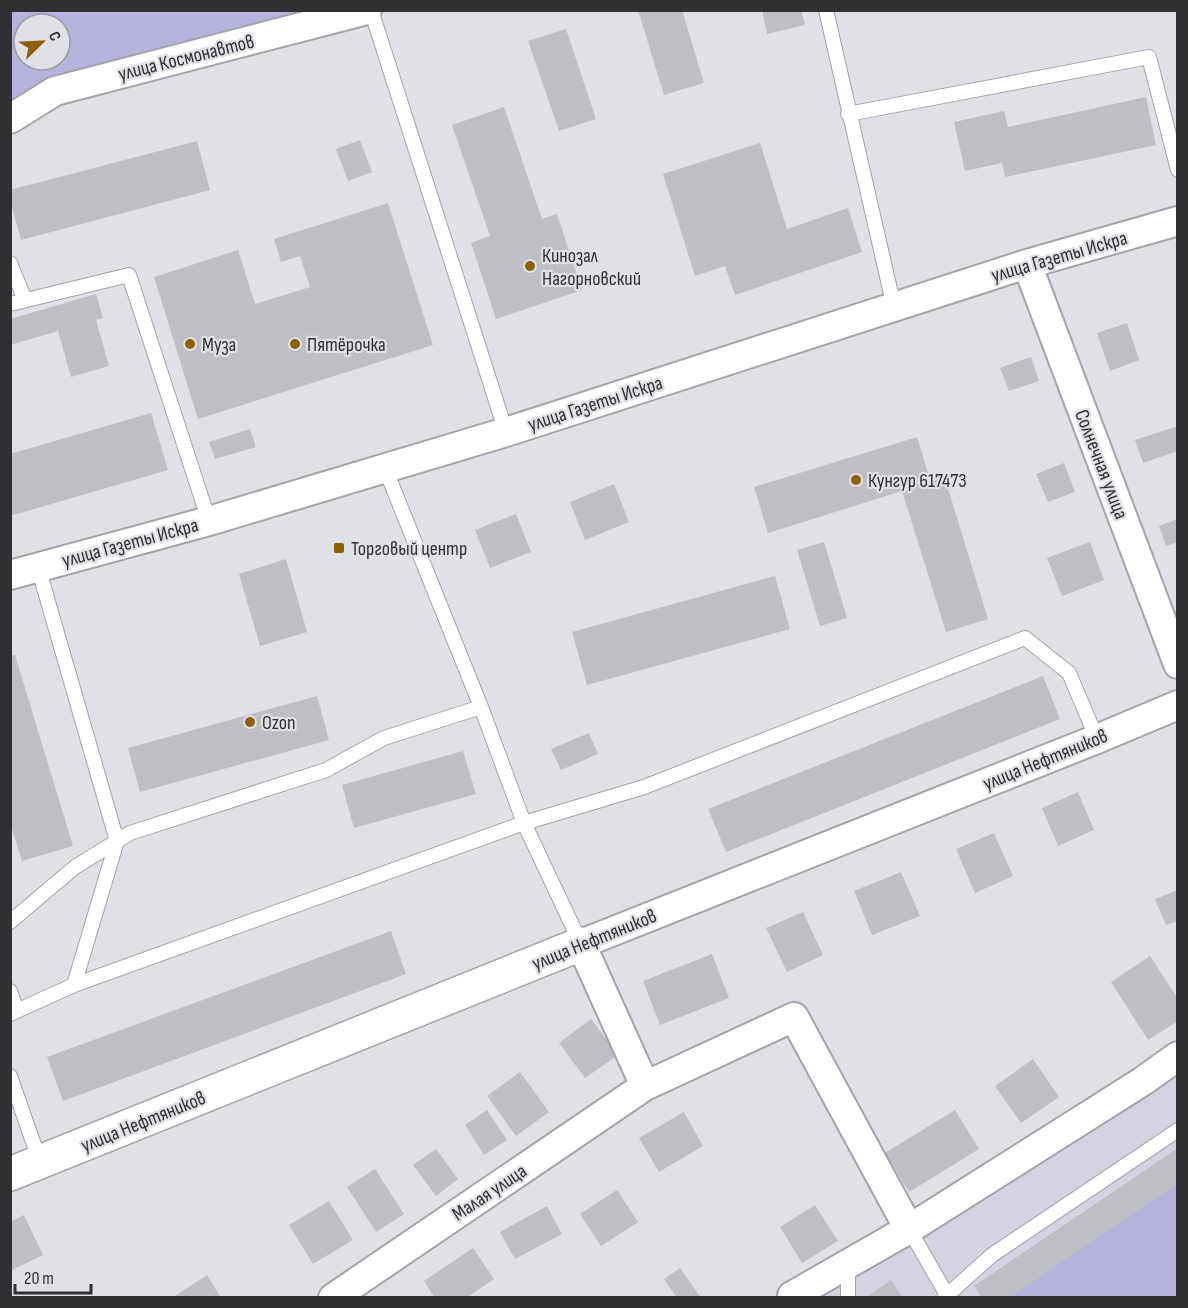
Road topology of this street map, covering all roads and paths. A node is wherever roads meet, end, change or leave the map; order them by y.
1 (369, 10) edge
2 (826, 10) edge
3 (848, 114) junction
4 (10, 119) edge
5 (1178, 170) edge
6 (1178, 221) edge
7 (10, 262) edge
8 (1027, 264) junction
9 (24, 300) junction
10 (10, 304) edge
11 (894, 307) junction
12 (506, 432) junction
13 (384, 468) junction
14 (209, 521) junction
15 (38, 567) junction
16 (10, 575) edge
17 (1178, 664) edge
18 (1178, 705) edge
19 (481, 707) junction
20 (1097, 739) junction
21 (524, 823) junction
22 (117, 841) junction
23 (10, 922) edge
24 (581, 944) junction
25 (74, 985) junction
26 (10, 991) edge
27 (14, 1012) edge
28 (1178, 1056) edge
29 (10, 1076) edge
30 (645, 1086) junction
31 (1178, 1130) edge
32 (25, 1168) edge
33 (909, 1229) junction
34 (848, 1264) junction
35 (946, 1296) edge
36 (792, 1297) edge
37 (333, 1298) edge
38 (848, 1298) edge

1 - 4 street, улица Космонавтов
1 - 12 lane
2 - 3 lane
3 - 5 lane
3 - 11 lane
6 - 8 street, улица Газеты Искра
7 - 9 lane
8 - 11 street, улица Газеты Искра
8 - 17 street, Солнечная улица
9 - 10 lane
9 - 14 lane
11 - 12 street, улица Газеты Искра
12 - 13 street, улица Газеты Искра
13 - 14 street, улица Газеты Искра
13 - 19 lane
14 - 15 street, улица Газеты Искра
15 - 16 street, улица Газеты Искра
15 - 22 lane
18 - 20 street, улица Нефтяников
19 - 21 lane
19 - 22 lane
20 - 21 lane
20 - 24 street, улица Нефтяников
21 - 24 lane
21 - 25 lane
22 - 23 lane
22 - 25 lane
24 - 30 street
24 - 32 street, улица Нефтяников
25 - 27 lane
26 - 27 lane
28 - 33 street
29 - 32 lane
30 - 33 street, Малая улица
30 - 37 street, Малая улица
31 - 35 lane
33 - 34 street
33 - 35 lane
34 - 36 street
34 - 38 lane

